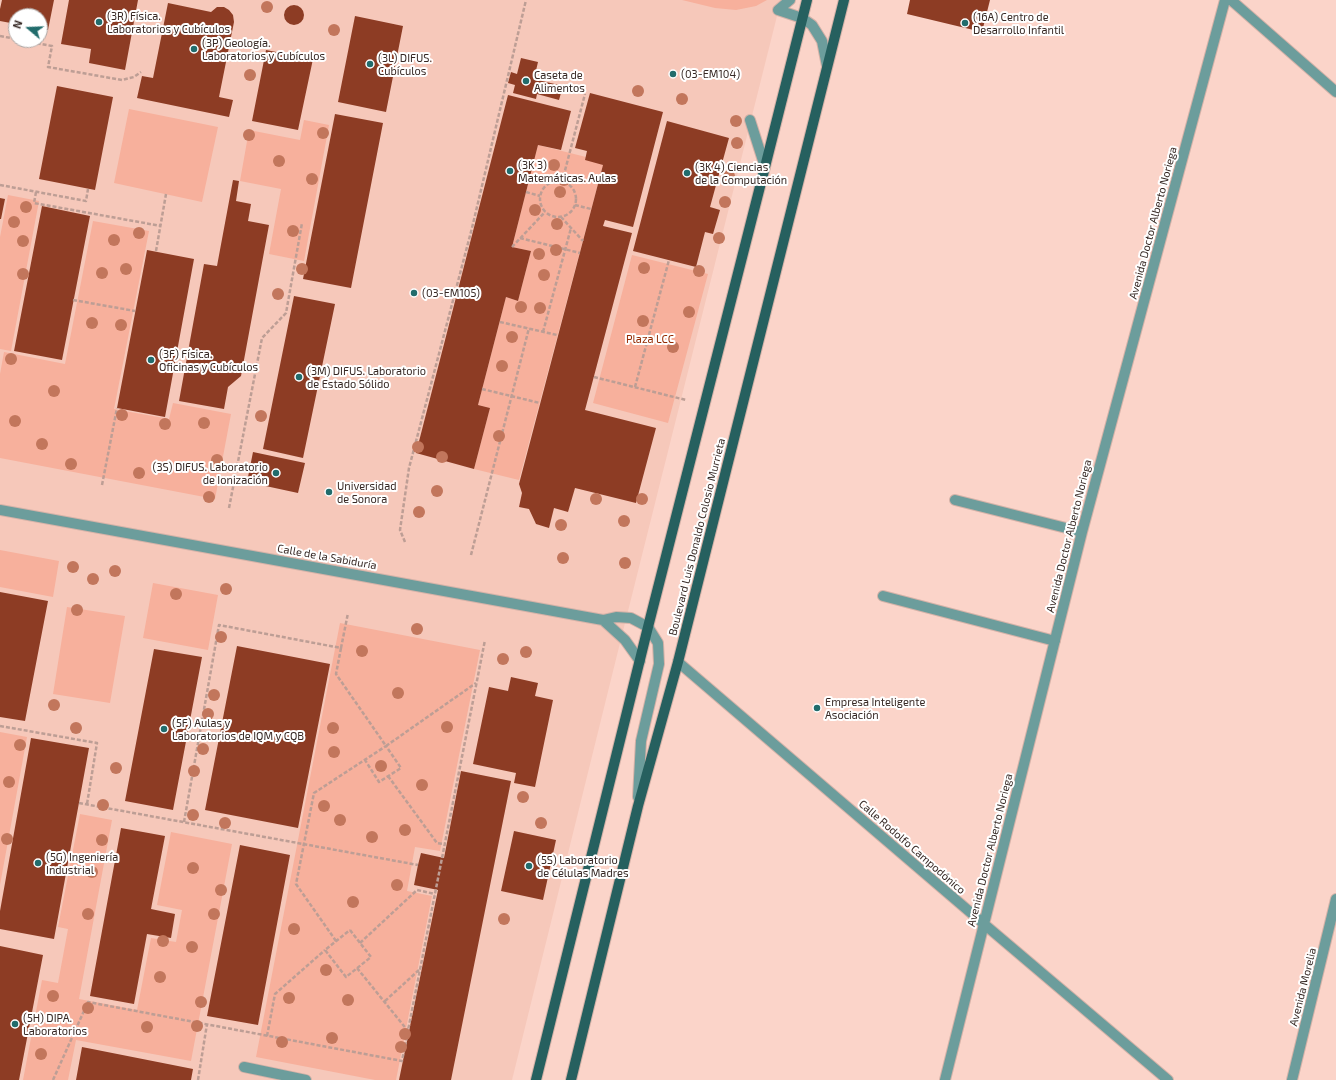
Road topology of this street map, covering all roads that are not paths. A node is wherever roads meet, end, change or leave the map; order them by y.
1 (790, 0) edge
2 (807, 0) edge
3 (844, 0) edge
4 (1225, 0) edge
5 (1232, 0) edge
6 (802, 18) junction
7 (827, 66) junction
8 (1336, 92) edge
9 (750, 120) dead end
10 (765, 167) junction
11 (955, 500) dead end
12 (0, 510) edge
13 (1082, 532) junction
14 (884, 596) dead end
15 (603, 620) junction
16 (648, 627) junction
17 (1055, 640) junction
18 (640, 660) junction
19 (678, 662) junction
20 (638, 806) junction
21 (1336, 899) edge
22 (984, 924) junction
23 (244, 1067) dead end
24 (306, 1080) edge
25 (536, 1080) edge
26 (571, 1080) edge
27 (945, 1080) edge
28 (1168, 1080) edge
29 (1292, 1080) edge

1 - 6 street
2 - 6 main road
3 - 7 main road, Boulevard Luis Donaldo Colosio Murrieta
4 - 13 street, Avenida Doctor Alberto Noriega
5 - 8 street
6 - 7 street
6 - 10 main road
7 - 19 main road, Boulevard Luis Donaldo Colosio Murrieta
9 - 10 street
10 - 16 main road
11 - 13 street
12 - 15 street, Calle de la Sabiduría
13 - 17 street, Avenida Doctor Alberto Noriega
14 - 17 street
15 - 16 street, Calle de la Sabiduría
15 - 18 street
16 - 18 main road
16 - 20 street
17 - 22 street, Avenida Doctor Alberto Noriega
18 - 25 main road
19 - 20 main road, Boulevard Luis Donaldo Colosio Murrieta
19 - 22 street, Calle Rodolfo Campodónico
20 - 26 main road, Boulevard Luis Donaldo Colosio Murrieta
21 - 29 street, Avenida Morelia
22 - 27 street, Avenida Doctor Alberto Noriega
22 - 28 street, Calle Rodolfo Campodónico
23 - 24 street

